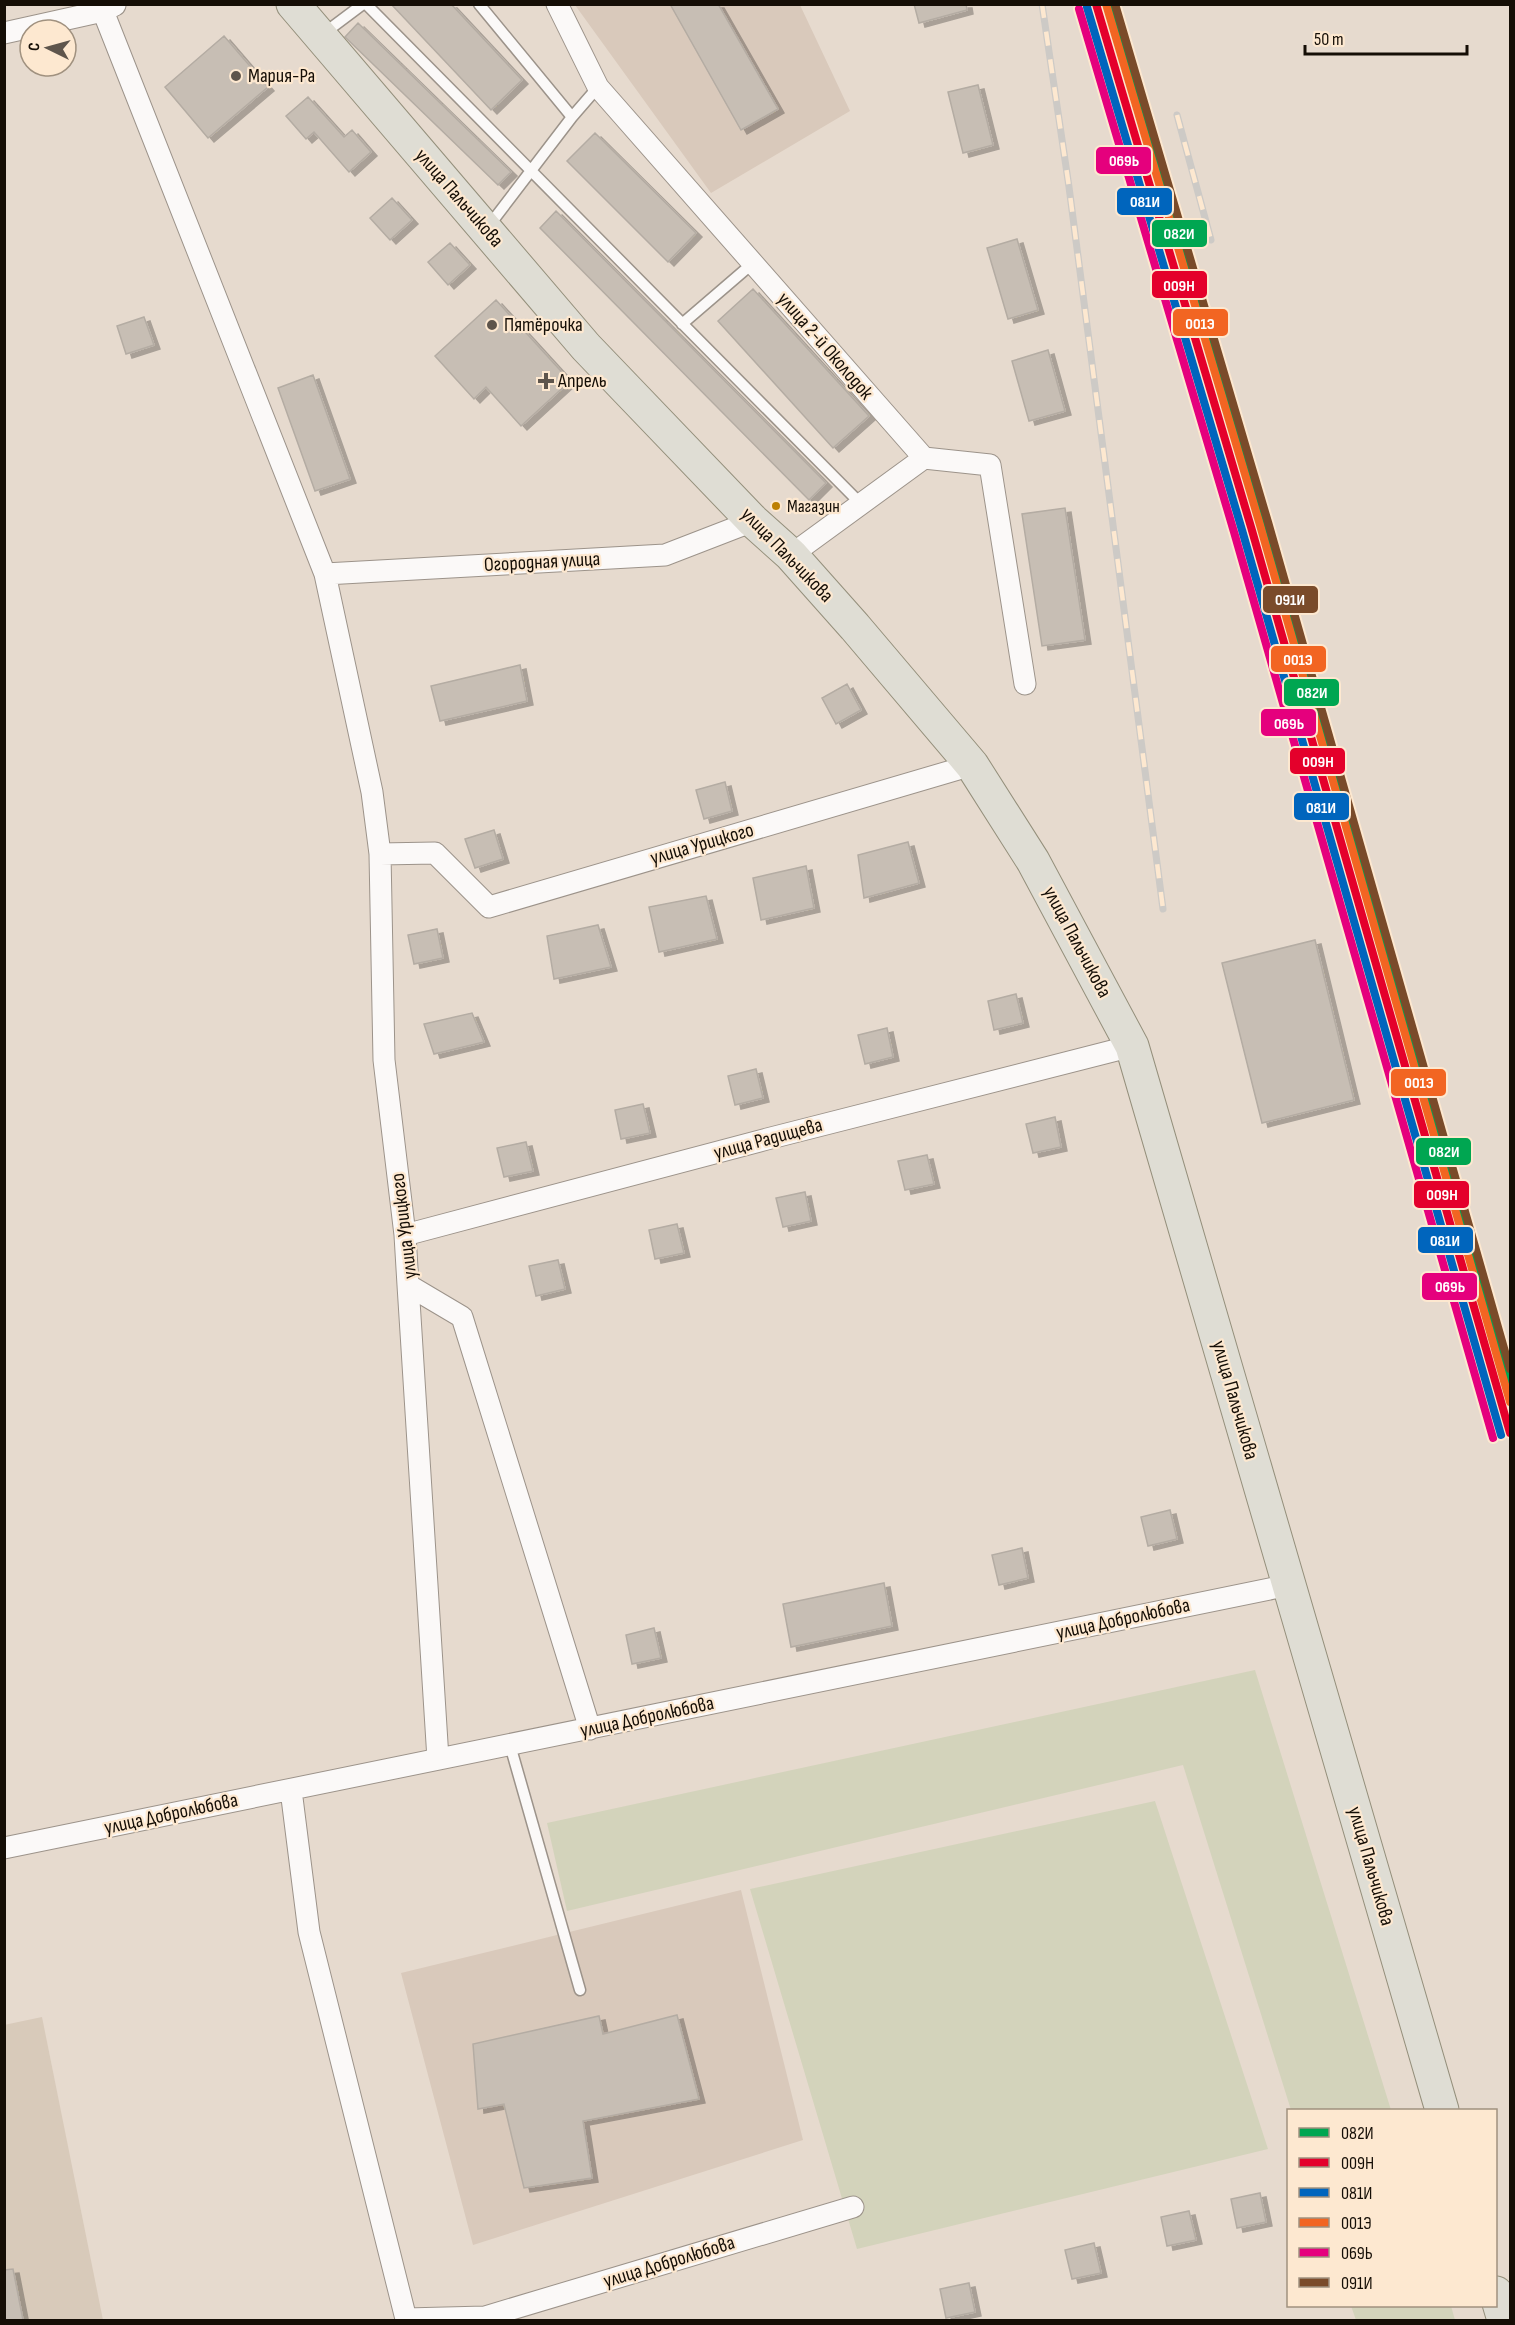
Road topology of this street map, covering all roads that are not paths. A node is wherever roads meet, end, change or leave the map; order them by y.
1 (293, 4) edge
2 (365, 4) edge
3 (479, 4) edge
4 (557, 4) edge
5 (109, 8) edge
6 (4, 33) edge
7 (320, 36) junction
8 (598, 87) junction
9 (572, 117) junction
10 (531, 171) junction
11 (486, 230) junction
12 (753, 264) junction
13 (682, 324) junction
14 (924, 458) junction
15 (861, 504) junction
16 (753, 521) junction
17 (791, 555) junction
18 (325, 574) junction
19 (1025, 684) dead end
20 (972, 765) junction
21 (380, 854) junction
22 (1132, 1046) junction
23 (405, 1235) junction
24 (408, 1286) junction
25 (1289, 1585) junction
26 (590, 1729) junction
27 (510, 1745) junction
28 (438, 1759) junction
29 (291, 1790) junction
30 (4, 1848) edge
31 (580, 1990) dead end
32 (1442, 2109) edge
33 (854, 2206) dead end
34 (1497, 2296) edge
35 (485, 2319) edge
36 (1504, 2320) edge

1 - 7 main road, улица Пальчикова
2 - 7 lane
2 - 10 lane
3 - 9 lane
4 - 8 street, улица 2-й Околодок
5 - 6 street
5 - 18 street, улица Урицкого
7 - 11 main road, улица Пальчикова
8 - 9 lane
8 - 12 street, улица 2-й Околодок
9 - 10 lane
10 - 11 lane
10 - 13 lane
11 - 16 main road, улица Пальчикова
12 - 13 lane
12 - 14 street, улица 2-й Околодок
13 - 15 lane
14 - 15 street
14 - 19 street
15 - 17 street
16 - 17 main road, улица Пальчикова
16 - 18 street, Огородная улица
17 - 20 main road, улица Пальчикова
18 - 21 street, улица Урицкого
20 - 21 street, улица Урицкого
20 - 22 main road, улица Пальчикова
21 - 23 street, улица Урицкого
22 - 23 street, улица Радищева
22 - 25 main road, улица Пальчикова
23 - 24 street, улица Урицкого
24 - 26 street, улица Урицкого
24 - 28 street
25 - 26 street, улица Добролюбова
25 - 32 main road, улица Пальчикова
26 - 27 street, улица Добролюбова
27 - 28 street, улица Добролюбова
27 - 31 lane
28 - 29 street, улица Добролюбова
29 - 30 street, улица Добролюбова
29 - 35 street, улица Добролюбова
33 - 35 street, улица Добролюбова
34 - 36 main road

